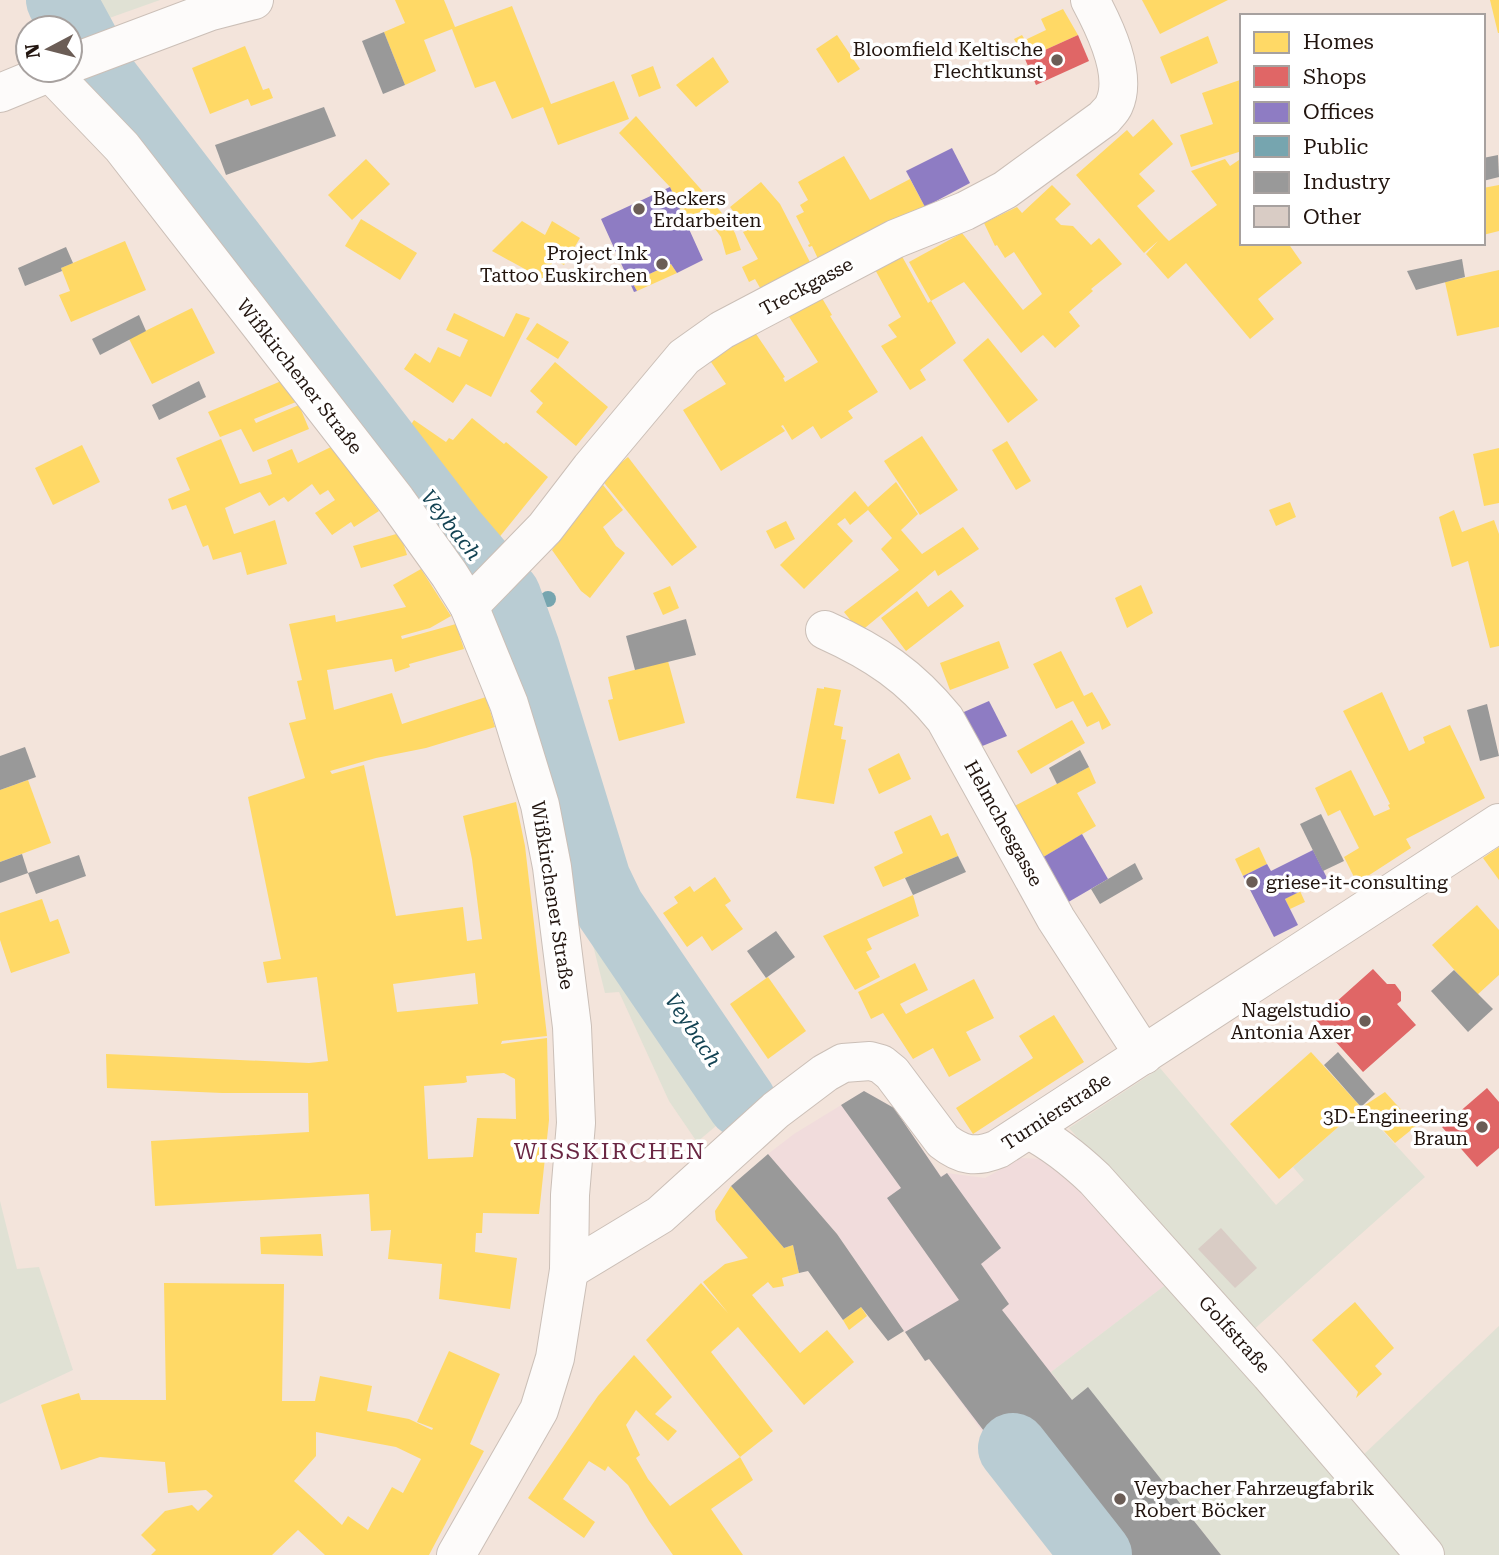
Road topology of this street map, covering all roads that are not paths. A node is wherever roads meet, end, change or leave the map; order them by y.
1 (254, 0) edge
2 (1090, 0) edge
3 (84, 59) edge
4 (84, 83) edge
5 (22, 84) edge
6 (0, 93) edge
7 (487, 587) junction
8 (825, 630) dead end
9 (1499, 823) edge
10 (1144, 1055) junction
11 (1029, 1130) junction
12 (569, 1270) junction
13 (456, 1555) edge
14 (1425, 1555) edge

1 - 3 street
2 - 7 street, Treckgasse
4 - 7 street, Wißkirchener Straße
5 - 6 street
7 - 12 street, Wißkirchener Straße
8 - 10 street, Helmchesgasse
9 - 10 street, Turnierstraße
10 - 11 street, Turnierstraße
11 - 12 street, Turnierstraße
11 - 14 street, Golfstraße
12 - 13 street, Wißkirchener Straße

